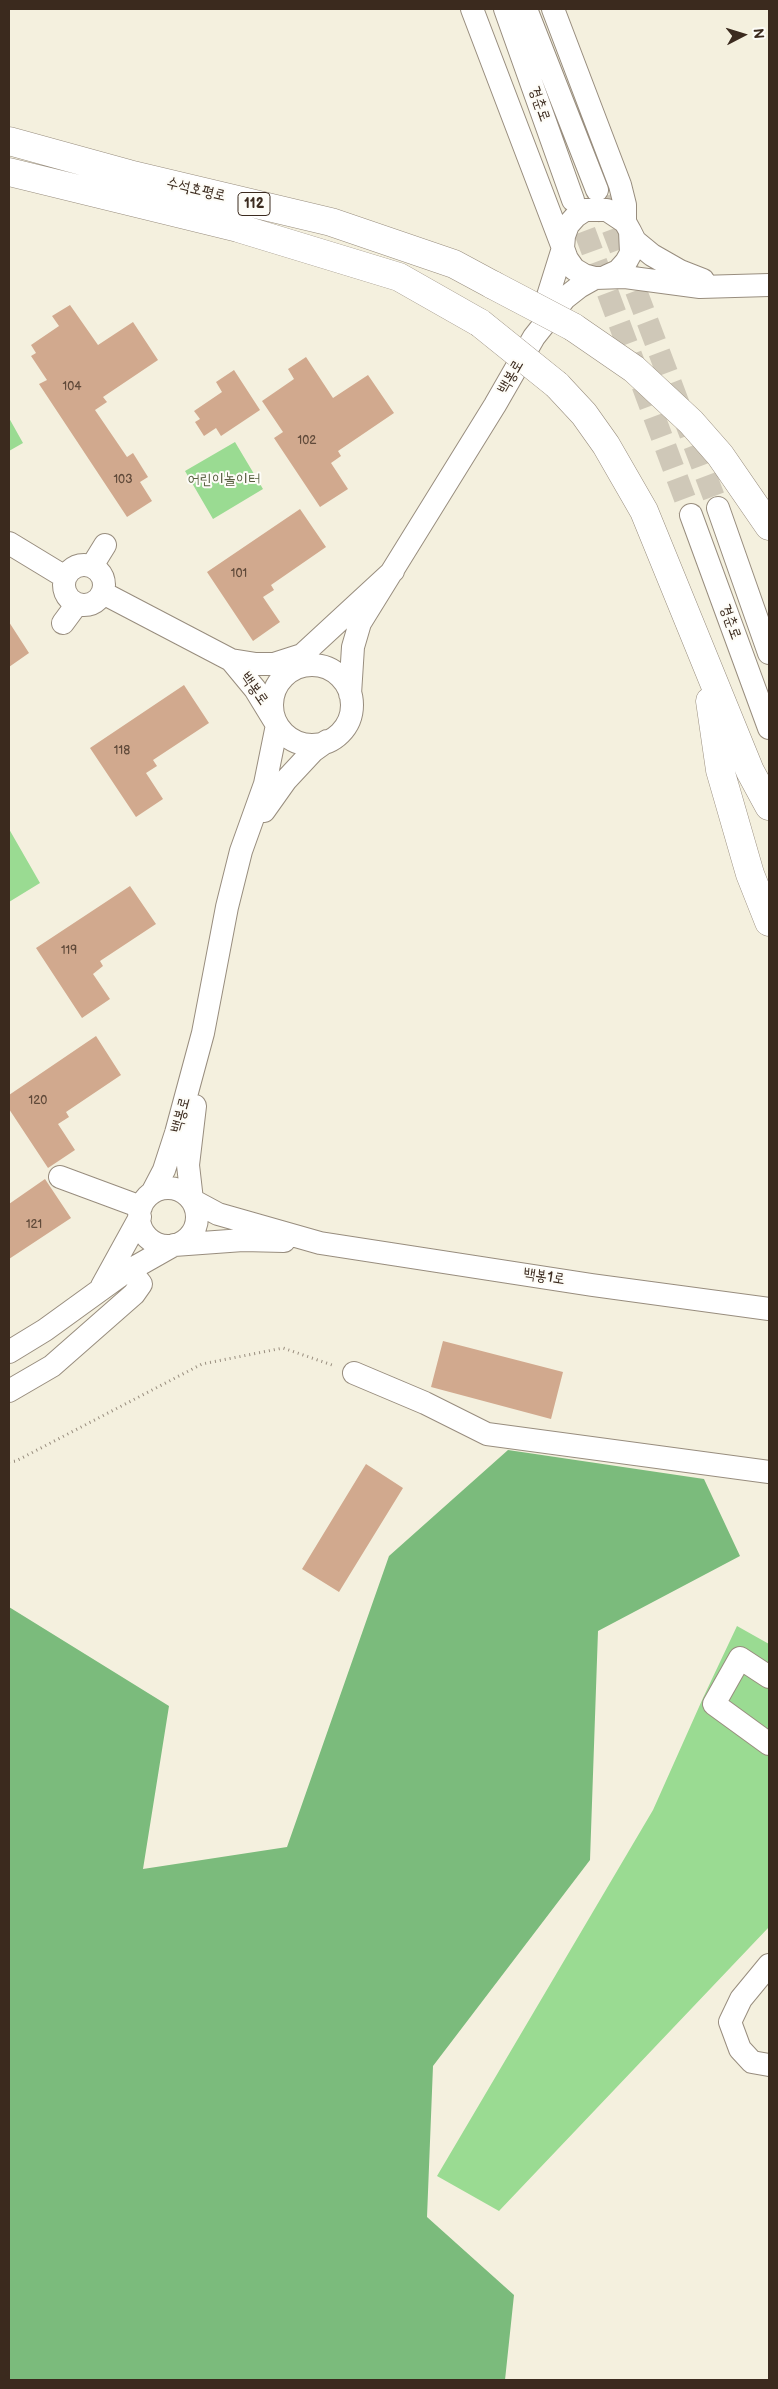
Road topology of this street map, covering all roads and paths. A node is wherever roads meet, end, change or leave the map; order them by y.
1 (472, 9) edge
2 (505, 9) edge
3 (526, 9) edge
4 (553, 9) edge
5 (9, 141) edge
6 (9, 172) edge
7 (597, 190) tunnel mouth
8 (572, 200) tunnel mouth
9 (627, 226) junction
10 (563, 248) junction
11 (601, 277) junction
12 (769, 285) edge
13 (728, 287) junction
14 (534, 337) junction
15 (718, 508) tunnel mouth
16 (691, 515) tunnel mouth
17 (769, 526) edge
18 (9, 543) edge
19 (105, 545) dead end
20 (92, 566) junction
21 (393, 571) junction
22 (65, 577) junction
23 (103, 593) junction
24 (77, 604) junction
25 (63, 622) dead end
26 (769, 653) edge
27 (703, 657) junction
28 (231, 660) junction
29 (307, 665) junction
30 (350, 694) junction
31 (278, 725) junction
32 (769, 728) edge
33 (327, 741) junction
34 (769, 806) edge
35 (241, 851) junction
36 (769, 922) edge
37 (203, 1033) junction
38 (60, 1177) dead end
39 (192, 1200) junction
40 (144, 1206) junction
41 (320, 1243) junction
42 (174, 1245) junction
43 (131, 1271) junction
44 (100, 1291) junction
45 (769, 1309) edge
46 (9, 1352) edge
47 (354, 1373) joint
48 (9, 1391) edge
49 (9, 1462) edge
50 (769, 1472) edge
51 (769, 1677) edge
52 (769, 1744) edge
53 (769, 1965) edge
54 (769, 2065) edge

1 - 10 street
2 - 8 street, 경춘로
3 - 7 street, 경춘로
4 - 9 street
5 - 17 highway, 수석호평로 / 112, bridge
6 - 27 highway, 수석호평로 / 112, bridge
9 - 10 street
9 - 11 street
9 - 13 street
10 - 11 street
10 - 14 street, 백봉로
11 - 13 street
11 - 14 street, 백봉로
12 - 13 street
14 - 21 street, 백봉로
15 - 26 street, 경춘로
16 - 32 street, 경춘로
18 - 22 street
19 - 20 street
20 - 22 street
20 - 23 street
21 - 28 street, 백봉로
21 - 29 street, 백봉로
21 - 30 street, 백봉로
22 - 24 street
23 - 24 street
23 - 28 street
24 - 25 street
27 - 34 highway
27 - 36 highway
28 - 31 street, 백봉로
29 - 30 street
29 - 31 street
30 - 33 street
31 - 33 street
31 - 35 street, 백봉로
33 - 35 street, 백봉로
35 - 37 street, 백봉로
37 - 39 street, 백봉로
37 - 40 street, 백봉로
38 - 40 street
39 - 40 street
39 - 41 street, 백봉1로
39 - 42 street
40 - 42 street
40 - 44 street, 백봉로
41 - 42 street, 백봉1로
41 - 45 street, 백봉1로
42 - 43 street, 백봉로
43 - 44 street, 백봉로
43 - 48 street
44 - 46 street, 백봉로
47 - 49 path
47 - 50 street
51 - 52 street
53 - 54 street

